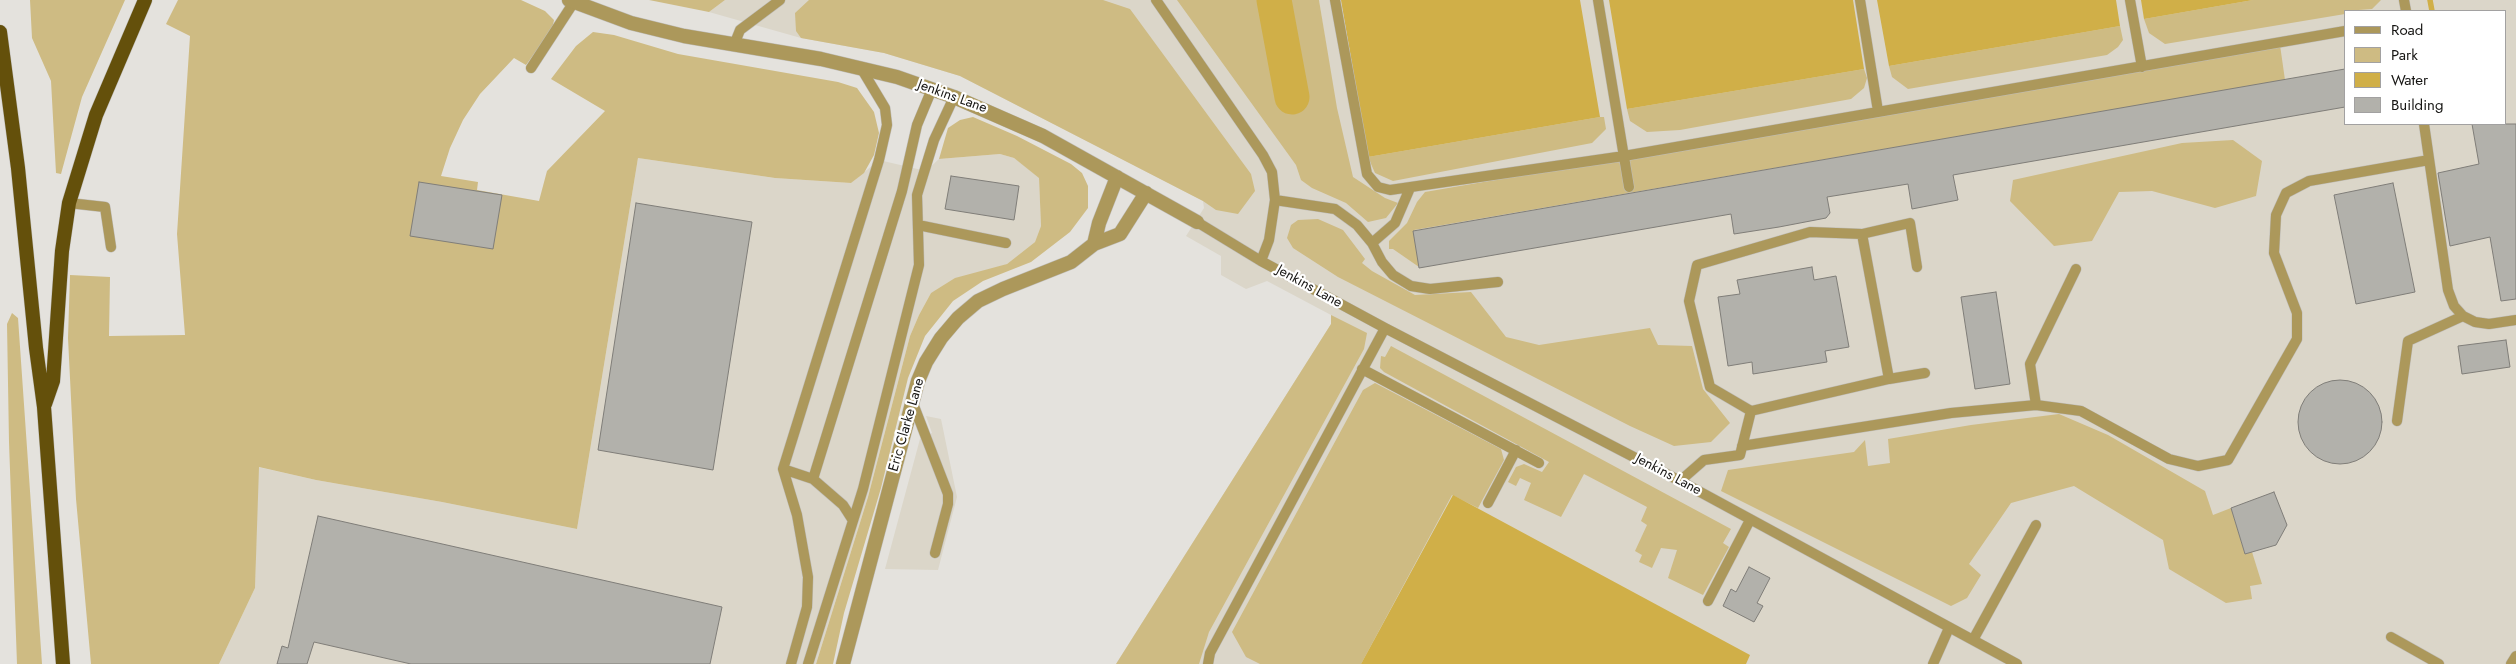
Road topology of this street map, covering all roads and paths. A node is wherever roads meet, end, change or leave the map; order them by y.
1 (145, 0) edge
2 (780, 0) edge
3 (1156, 0) edge
4 (1335, 0) edge
5 (1598, 0) edge
6 (1860, 0) edge
7 (2130, 0) edge
8 (571, 1) edge
9 (2344, 31) edge
10 (0, 32) edge
11 (734, 45) junction
12 (2142, 67) junction
13 (531, 68) dead end
14 (861, 68) junction
15 (932, 89) junction
16 (954, 96) junction
17 (1878, 111) junction
18 (2424, 125) edge
19 (1624, 156) junction
20 (2429, 160) junction
21 (1117, 177) junction
22 (1629, 187) dead end
23 (1410, 188) junction
24 (1146, 193) junction
25 (1275, 200) junction
26 (70, 203) junction
27 (1197, 222) joint
28 (918, 225) junction
29 (1862, 234) junction
30 (1006, 243) dead end
31 (1372, 243) junction
32 (1094, 244) junction
33 (111, 247) dead end
34 (1261, 261) junction
35 (1917, 267) dead end
36 (2076, 269) dead end
37 (1498, 282) dead end
38 (2463, 316) junction
39 (2516, 320) edge
40 (1385, 328) junction
41 (1362, 369) junction
42 (1925, 373) dead end
43 (1889, 378) junction
44 (912, 401) junction
45 (2036, 405) junction
46 (44, 407) junction
47 (1751, 411) junction
48 (2397, 421) dead end
49 (1742, 446) junction
50 (1516, 450) junction
51 (1539, 463) dead end
52 (783, 469) junction
53 (813, 478) junction
54 (1680, 481) junction
55 (1488, 503) dead end
56 (852, 519) junction
57 (1750, 520) junction
58 (2036, 525) dead end
59 (935, 553) dead end
60 (1708, 600) dead end
61 (1950, 628) junction
62 (2391, 637) dead end
63 (1973, 640) junction
64 (2516, 656) edge
65 (63, 664) edge
66 (791, 664) edge
67 (808, 664) edge
68 (843, 664) edge
69 (1208, 664) edge
70 (1933, 664) edge
71 (2017, 664) edge
72 (2439, 664) edge
73 (2511, 664) edge

1 - 26 highway
2 - 11 lane
3 - 25 lane
4 - 23 lane
5 - 19 lane
6 - 17 lane
7 - 12 lane
8 - 11 street, Jenkins Lane
8 - 13 lane
9 - 12 lane
10 - 46 highway
11 - 14 street, Jenkins Lane
12 - 17 lane
14 - 15 street, Jenkins Lane
14 - 52 lane
15 - 16 street, Jenkins Lane
15 - 53 lane
16 - 21 street, Jenkins Lane
16 - 28 lane
17 - 19 lane
18 - 20 lane
19 - 22 lane
19 - 23 lane
20 - 38 lane
20 - 45 lane
21 - 24 street, Jenkins Lane
21 - 32 street
23 - 31 lane
24 - 27 street, Jenkins Lane
24 - 32 street, Eric Clarke Lane
25 - 31 lane
25 - 34 lane
26 - 33 lane
26 - 46 highway
27 - 34 lane, Jenkins Lane
28 - 30 lane
28 - 56 lane
29 - 35 lane
29 - 43 lane
29 - 47 lane
31 - 37 lane
32 - 44 street, Eric Clarke Lane
34 - 40 lane, Jenkins Lane
36 - 45 lane
38 - 39 lane
38 - 48 lane
40 - 41 lane
40 - 54 lane, Jenkins Lane
41 - 50 lane
41 - 69 lane
42 - 43 lane
43 - 47 lane
44 - 59 lane
44 - 68 street, Eric Clarke Lane
45 - 49 lane
46 - 65 highway
47 - 49 lane
49 - 54 lane
50 - 51 lane
50 - 55 lane
52 - 53 lane
52 - 66 lane
53 - 56 lane
54 - 57 lane, Jenkins Lane
56 - 67 lane
57 - 60 lane
57 - 61 lane, Jenkins Lane
58 - 63 lane
61 - 63 lane, Jenkins Lane
61 - 70 lane
62 - 72 lane
63 - 71 lane, Jenkins Lane
64 - 73 lane

